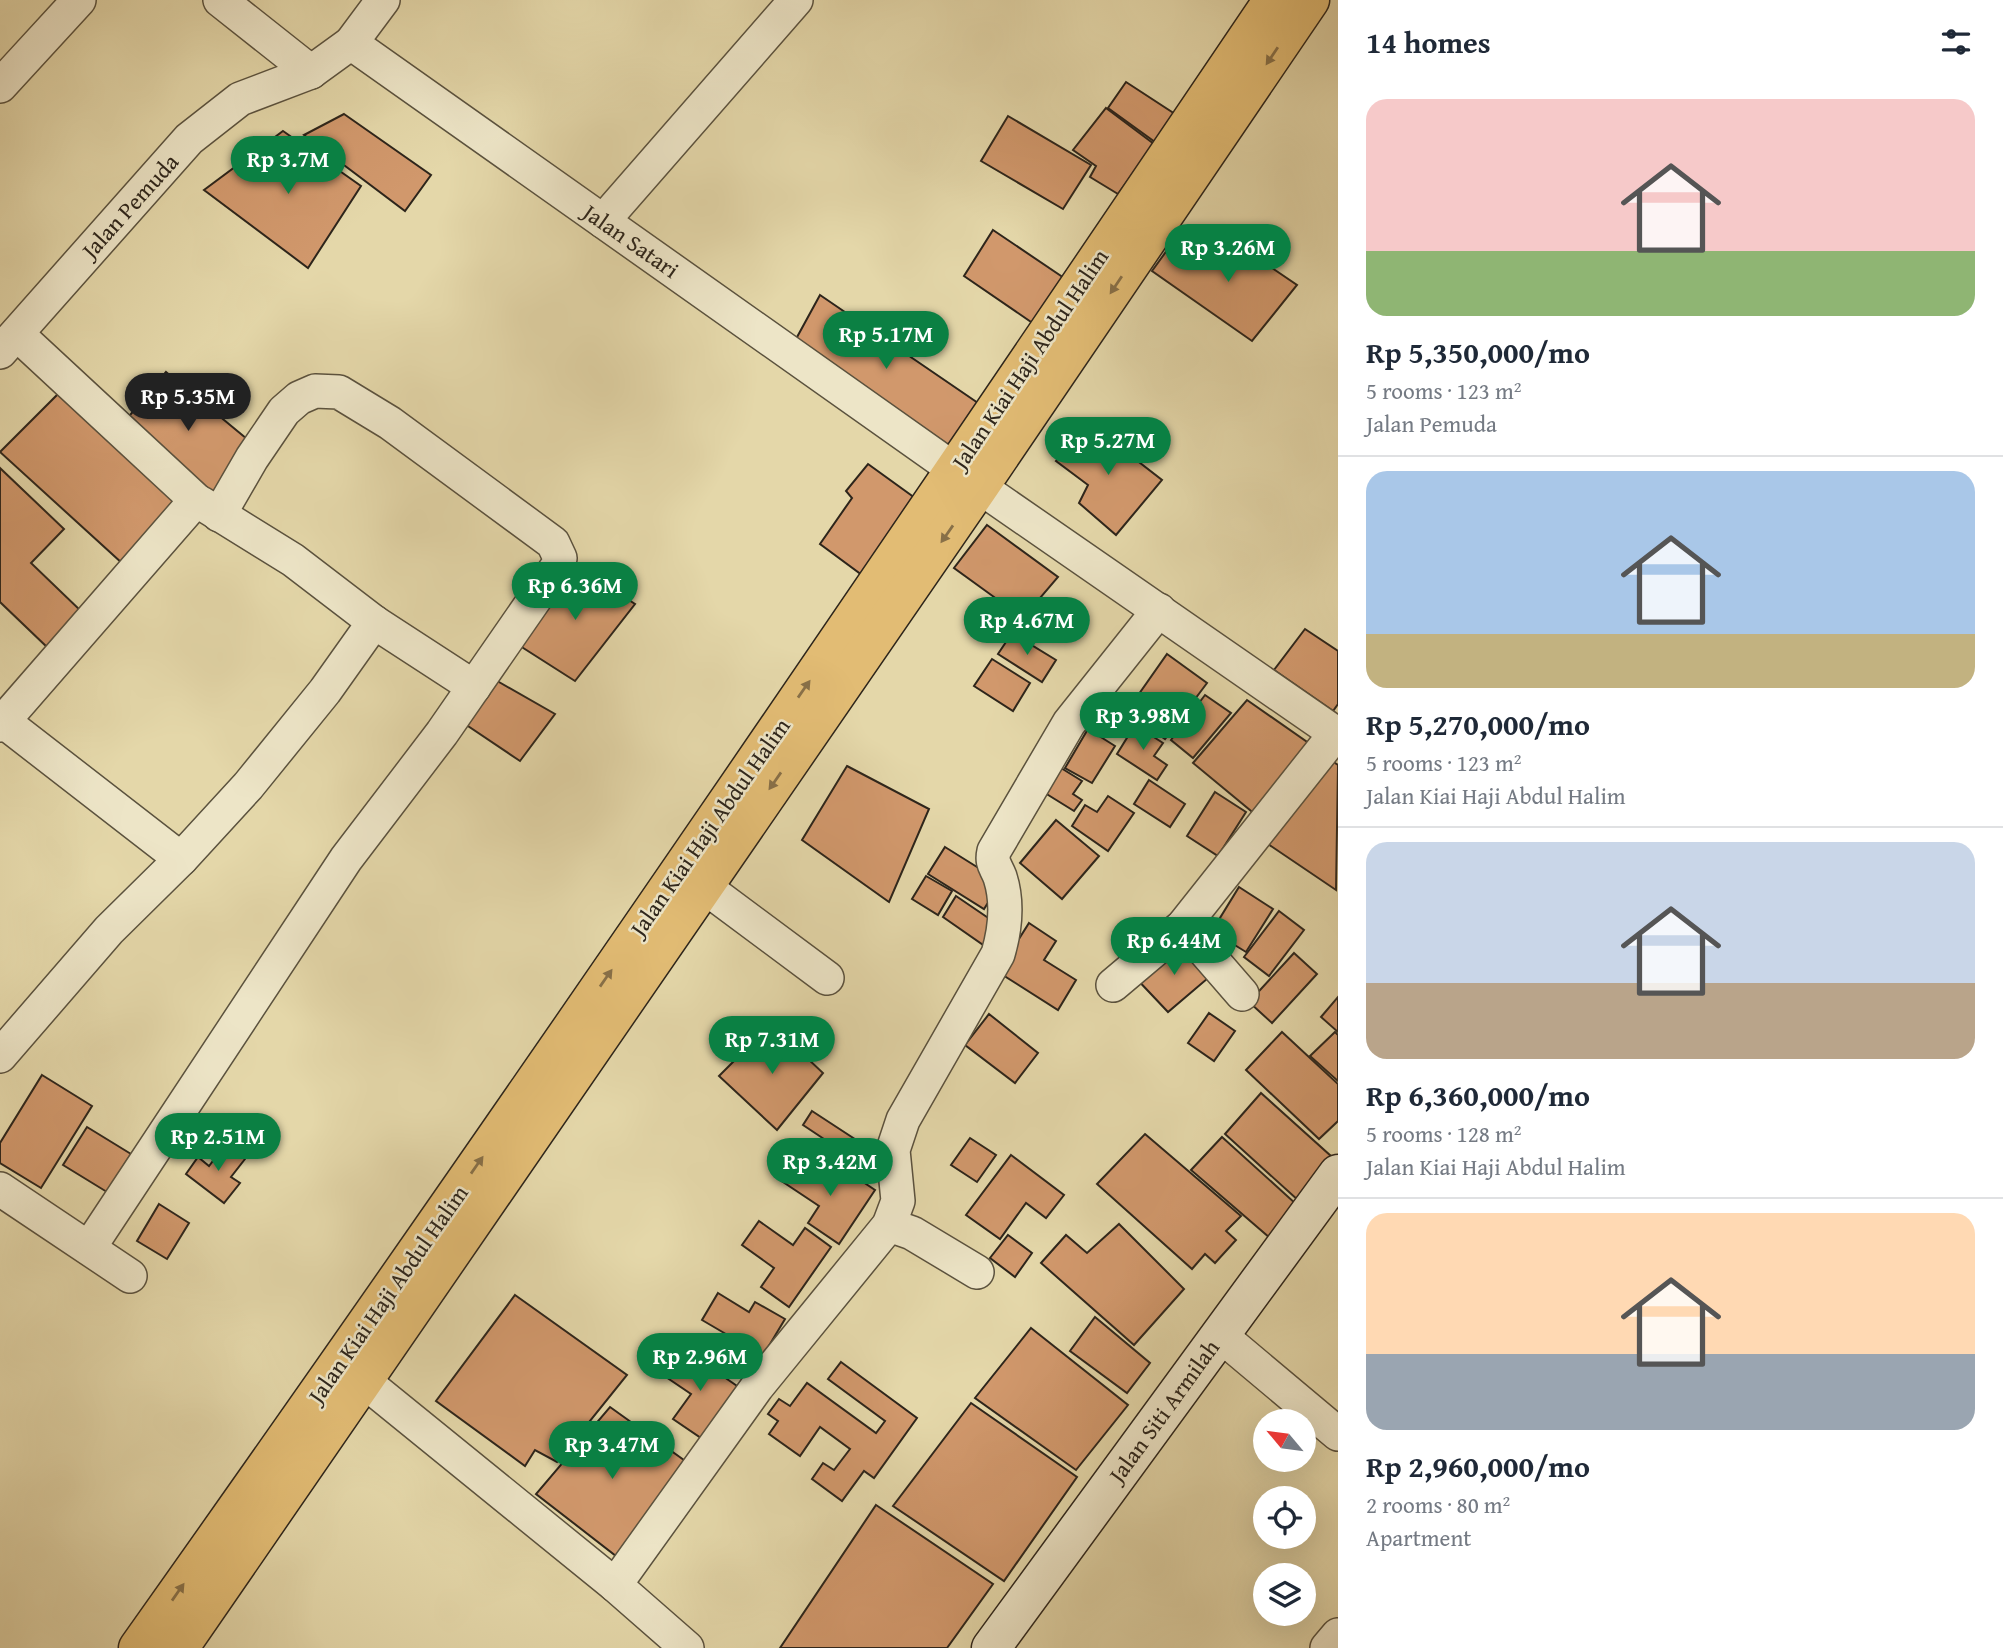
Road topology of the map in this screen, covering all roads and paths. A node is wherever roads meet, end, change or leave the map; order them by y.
1 (79, 0) edge
2 (220, 0) edge
3 (383, 0) edge
4 (796, 0) edge
5 (1273, 0) edge
6 (1310, 0) edge
7 (351, 43) junction
8 (311, 72) junction
9 (0, 86) edge
10 (603, 221) junction
11 (8, 343) edge
12 (967, 478) junction
13 (207, 508) junction
14 (1159, 610) junction
15 (374, 622) junction
16 (474, 687) junction
17 (2, 723) edge
18 (1330, 729) edge
19 (181, 859) junction
20 (702, 885) junction
21 (1183, 926) junction
22 (827, 978) dead end
23 (1113, 985) dead end
24 (1242, 993) dead end
25 (0, 1056) edge
26 (1338, 1174) edge
27 (0, 1189) edge
28 (889, 1225) junction
29 (89, 1248) junction
30 (976, 1272) dead end
31 (130, 1276) dead end
32 (1220, 1335) junction
33 (365, 1381) junction
34 (1338, 1434) edge
35 (615, 1585) junction
36 (1338, 1635) edge
37 (138, 1648) edge
38 (179, 1648) edge
39 (687, 1648) edge
40 (991, 1648) edge
41 (1327, 1648) edge

1 - 9 street
2 - 8 street
3 - 7 street
4 - 10 street
5 - 12 main road, Jalan Kiai Haji Abdul Halim
6 -> 12 main road, Jalan Kiai Haji Abdul Halim
7 - 8 street, Jalan Pemuda
7 - 10 street, Jalan Satari
8 - 11 street, Jalan Pemuda
10 - 12 street, Jalan Satari
11 - 13 street
12 - 14 street, Jalan Satari
12 -> 20 main road, Jalan Kiai Haji Abdul Halim
37 -> 12 main road, Jalan Kiai Haji Abdul Halim
13 - 15 street
13 - 16 street
13 - 17 street
14 - 18 street, Jalan Satari
14 - 28 street
15 - 16 street
15 - 19 street
16 - 29 street
17 - 19 street
18 - 21 street
19 - 25 street
20 - 22 street
20 - 33 main road, Jalan Kiai Haji Abdul Halim
21 - 23 street
21 - 24 street
26 - 32 main road, Jalan Siti Armilah
27 - 29 street
28 - 30 street
28 - 35 street
29 - 31 street
32 - 34 street
32 - 40 main road, Jalan Siti Armilah
33 - 35 street
33 - 38 main road, Jalan Kiai Haji Abdul Halim
35 - 39 street
36 - 41 street

